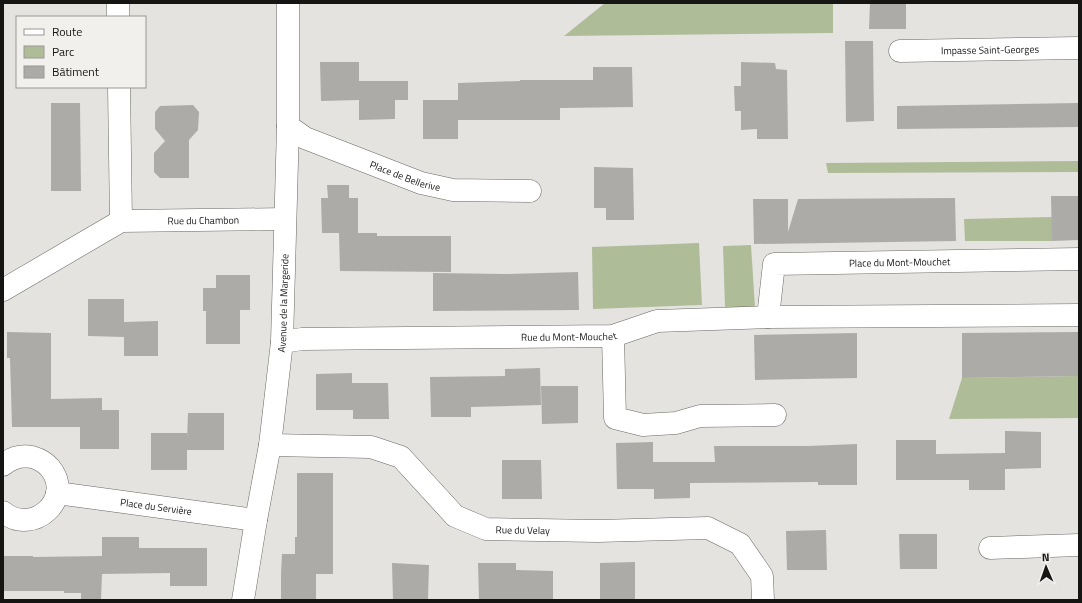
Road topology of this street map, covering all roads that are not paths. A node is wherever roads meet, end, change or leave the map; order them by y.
1 (118, 3) edge
2 (288, 3) edge
3 (118, 16) edge
4 (1079, 48) edge
5 (900, 51) dead end
6 (119, 88) edge
7 (288, 126) junction
8 (530, 191) dead end
9 (285, 219) junction
10 (121, 221) junction
11 (1079, 259) edge
12 (3, 290) edge
13 (1079, 315) edge
14 (768, 317) junction
15 (613, 336) junction
16 (282, 342) junction
17 (774, 415) dead end
18 (270, 445) junction
19 (3, 465) edge
20 (57, 493) junction
21 (3, 512) edge
22 (256, 520) junction
23 (1079, 546) edge
24 (990, 548) dead end
25 (244, 600) edge
26 (763, 600) edge

1 - 3 street
2 - 7 street, Avenue de la Margeride
4 - 5 street, Impasse Saint-Georges
6 - 10 street
7 - 8 street, Place de Bellerive
7 - 9 street, Avenue de la Margeride
9 - 10 street, Rue du Chambon
9 - 16 street, Avenue de la Margeride
10 - 12 street, Rue du Chambon
11 - 14 street, Place du Mont-Mouchet
13 - 14 street
14 - 15 street
15 - 16 street, Rue du Mont-Mouchet
15 - 17 street, Rue du Mont-Mouchet
16 - 18 street, Avenue de la Margeride
18 - 22 street, Avenue de la Margeride
18 - 26 street, Rue du Velay
19 - 20 street
20 - 21 street
20 - 22 street, Place du Servière
22 - 25 street, Avenue de la Margeride
23 - 24 street

